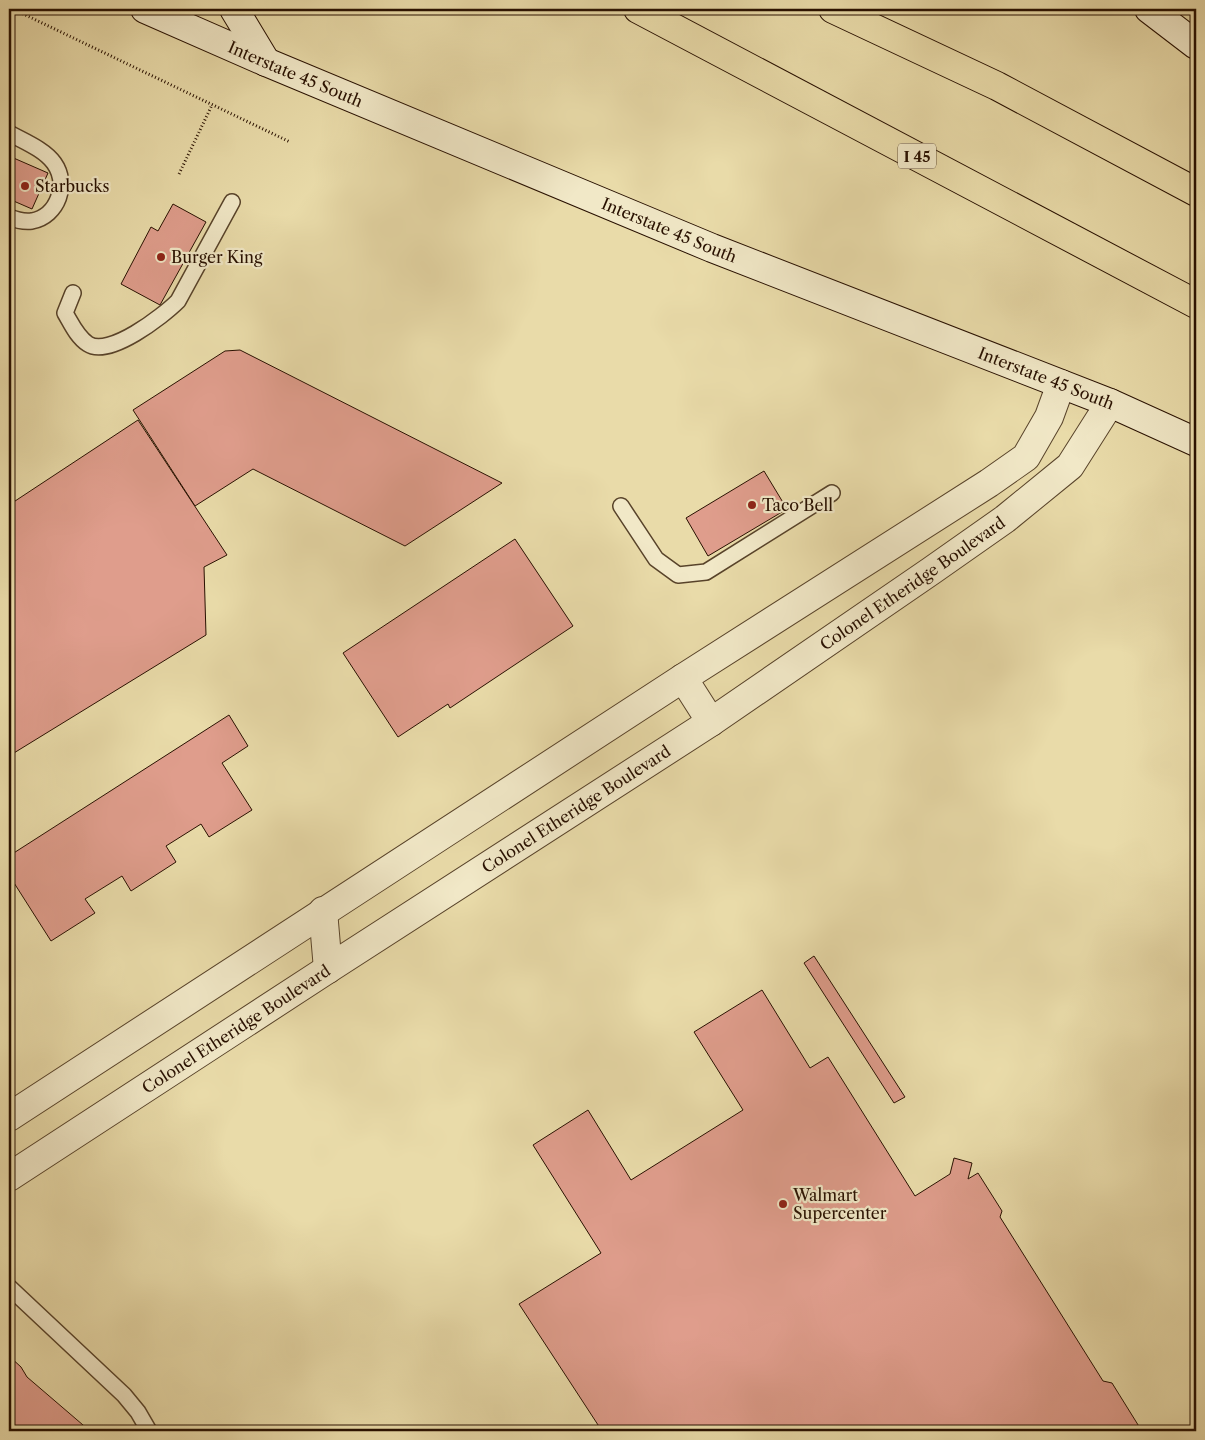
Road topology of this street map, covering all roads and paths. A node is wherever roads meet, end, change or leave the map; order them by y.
1 (13, 9) edge
2 (145, 9) edge
3 (234, 9) edge
4 (638, 9) edge
5 (833, 9) edge
6 (1149, 9) edge
7 (1196, 45) edge
8 (266, 62) junction
9 (212, 105) junction
10 (1070, 124) junction
11 (9, 133) edge
12 (290, 142) dead end
13 (179, 174) dead end
14 (1196, 178) edge
15 (1196, 192) edge
16 (232, 202) dead end
17 (9, 217) edge
18 (73, 293) dead end
19 (1196, 304) edge
20 (1061, 384) junction
21 (1110, 403) junction
22 (1196, 442) edge
23 (832, 493) dead end
24 (621, 506) dead end
25 (683, 678) junction
26 (711, 722) junction
27 (323, 912) junction
28 (328, 969) junction
29 (9, 1117) edge
30 (9, 1177) edge
31 (9, 1287) edge
32 (149, 1431) edge

1 - 9 path
2 - 8 street, Interstate 45 South
3 - 8 street
4 - 19 highway, I 45
5 - 10 highway
6 - 7 street
8 - 20 street, Interstate 45 South
9 - 12 path
9 - 13 path
10 - 14 highway
10 - 15 highway
11 - 17 lane
16 - 18 lane
20 - 21 street, Interstate 45 South
20 - 25 street
21 - 22 street, Interstate 45 South
21 - 26 street, Colonel Etheridge Boulevard
23 - 24 lane
25 - 26 street
25 - 27 street
26 - 28 street, Colonel Etheridge Boulevard
27 - 28 street
27 - 29 street
28 - 30 street, Colonel Etheridge Boulevard
31 - 32 lane

